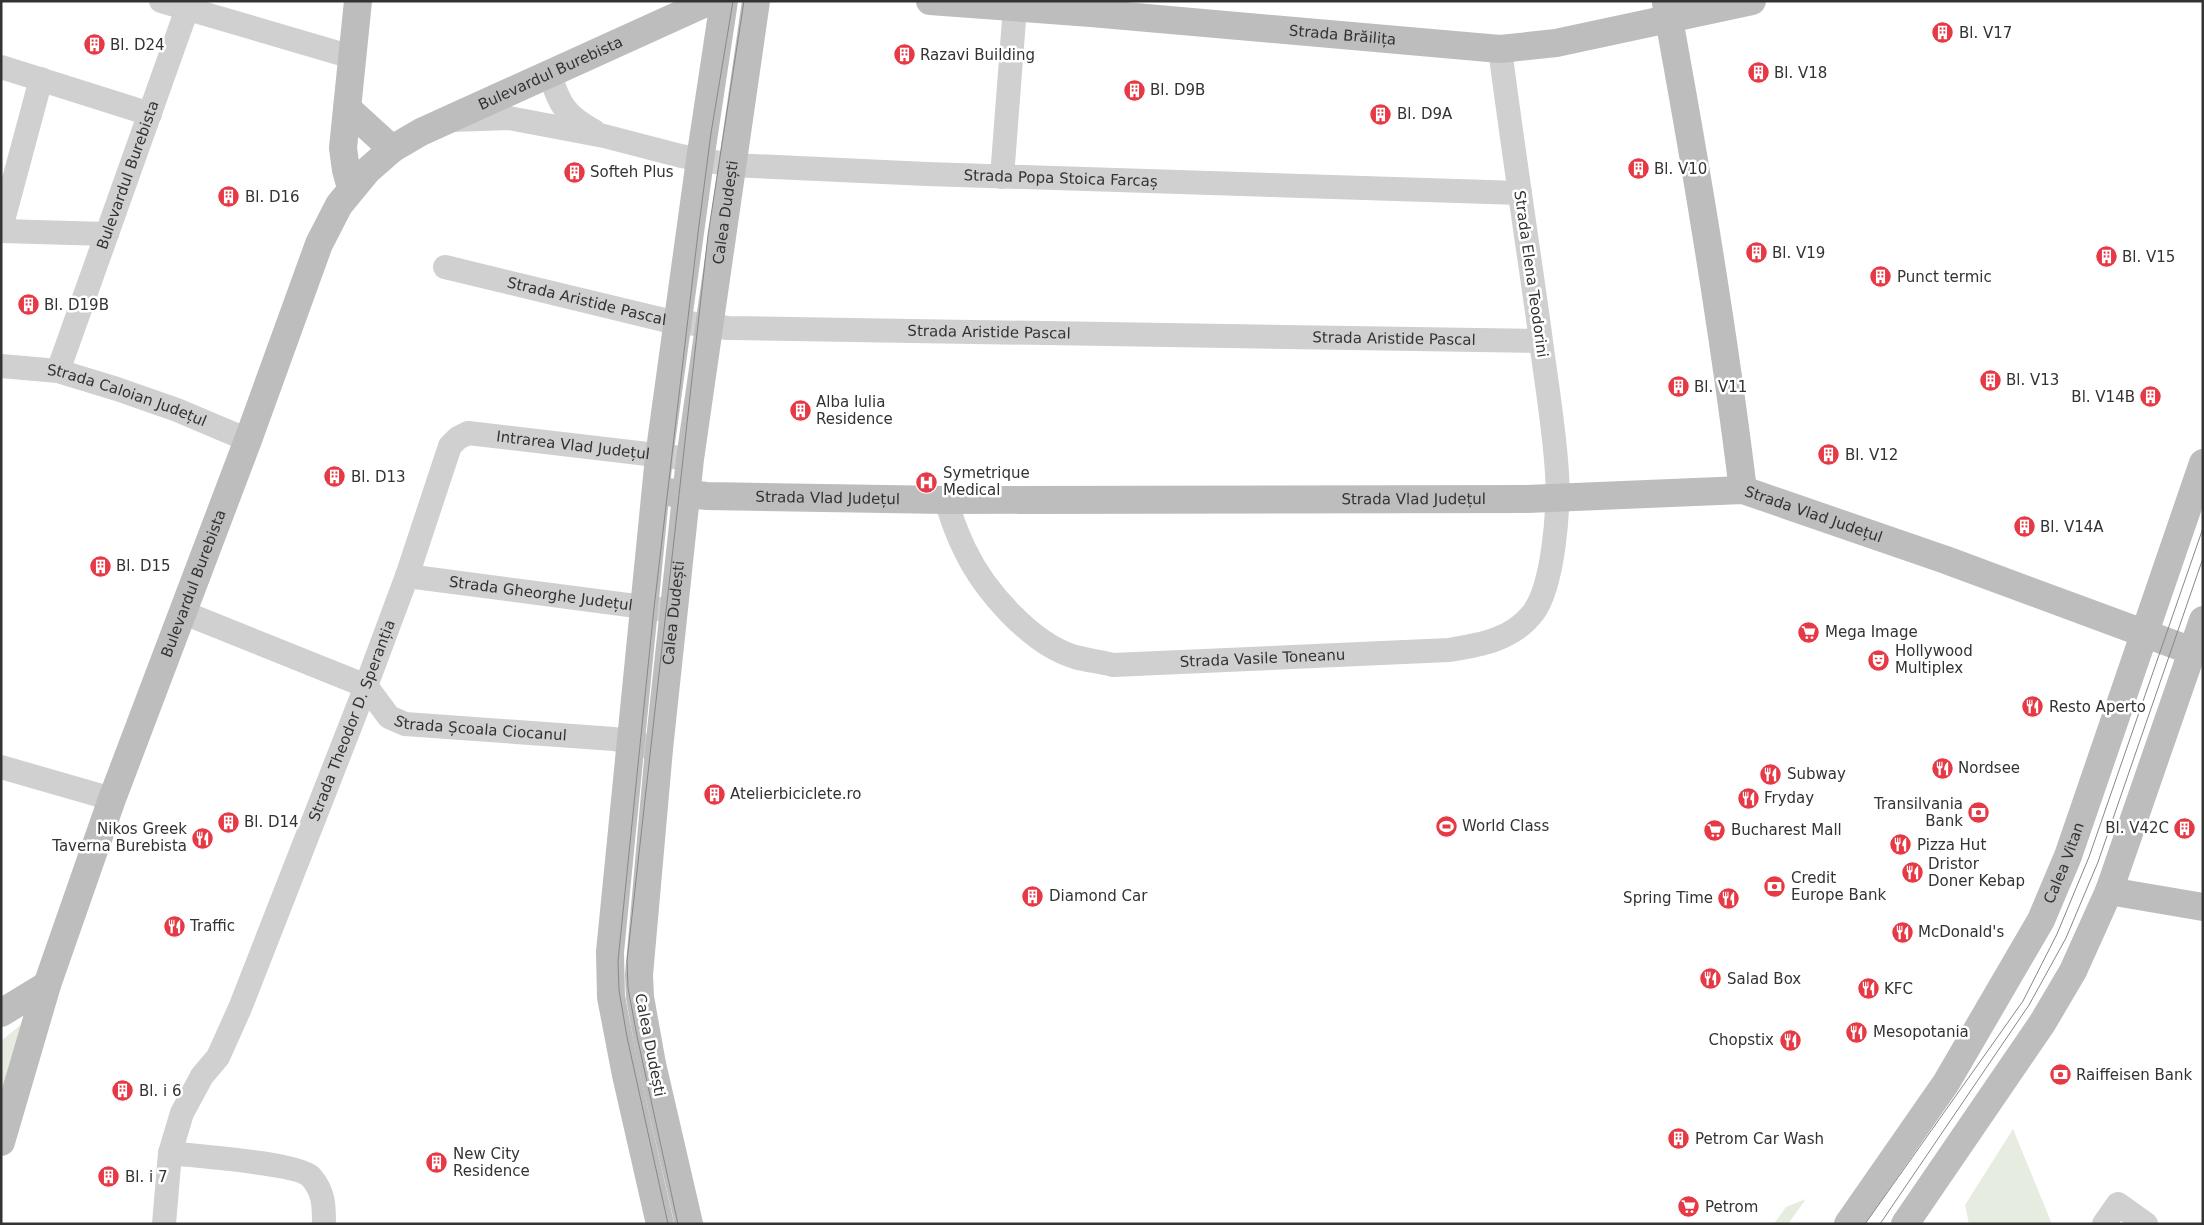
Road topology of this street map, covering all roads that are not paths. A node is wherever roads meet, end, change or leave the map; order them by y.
1 (161, 1) edge
2 (358, 1) edge
3 (710, 1) edge
4 (724, 1) edge
5 (756, 1) edge
6 (930, 1) edge
7 (1752, 1) edge
8 (1015, 7) junction
9 (187, 9) junction
10 (1667, 10) edge
11 (1500, 49) junction
12 (352, 57) junction
13 (1, 67) edge
14 (550, 74) junction
15 (41, 79) junction
16 (346, 108) junction
17 (150, 114) junction
18 (446, 121) junction
19 (604, 136) junction
20 (392, 149) junction
21 (700, 160) junction
22 (732, 165) junction
23 (1002, 177) junction
24 (351, 188) junction
25 (1520, 193) junction
26 (1, 230) edge
27 (107, 234) junction
28 (445, 267) dead end
29 (678, 322) junction
30 (709, 326) junction
31 (1540, 341) junction
32 (1, 366) edge
33 (58, 371) junction
34 (458, 438) joint
35 (248, 440) junction
36 (659, 457) junction
37 (690, 459) junction
38 (2203, 463) edge
39 (1743, 490) junction
40 (656, 491) junction
41 (687, 495) junction
42 (1557, 498) junction
43 (946, 500) junction
44 (407, 576) junction
45 (646, 607) junction
46 (674, 611) junction
47 (182, 612) junction
48 (2203, 620) edge
49 (2145, 634) junction
50 (2192, 651) junction
51 (366, 686) junction
52 (631, 742) junction
53 (659, 749) junction
54 (1, 767) edge
55 (112, 798) junction
56 (2109, 891) junction
57 (2203, 907) edge
58 (47, 985) junction
59 (1, 1013) edge
60 (1, 1142) edge
61 (170, 1153) junction
62 (164, 1224) edge
63 (324, 1224) edge
64 (660, 1224) edge
65 (689, 1224) edge
66 (1848, 1224) edge
67 (1905, 1224) edge
68 (2104, 1224) edge
69 (2146, 1224) edge

1 - 9 street
2 - 12 main road
3 - 14 main road, Bulevardul Burebista
4 - 21 main road, Calea Dudești
5 - 22 main road, Calea Dudești
6 - 8 main road, Strada Brăilița
7 - 10 main road, Strada Brăilița
8 - 11 main road, Strada Brăilița
8 - 23 street
9 - 12 street
9 - 17 street, Bulevardul Burebista
10 - 11 main road, Strada Brăilița
10 - 39 main road
11 - 25 street, Strada Elena Teodorini
12 - 16 main road
13 - 15 street
14 - 18 main road, Bulevardul Burebista
14 - 19 street, Strada Popa Stoica Farcaș
15 - 17 street
15 - 26 street
16 - 20 main road
16 - 24 main road
17 - 27 street, Bulevardul Burebista
18 - 19 street, Strada Popa Stoica Farcaș
18 - 20 main road, Bulevardul Burebista
19 - 21 street, Strada Popa Stoica Farcaș
20 - 24 main road, Bulevardul Burebista
21 - 22 street, Strada Popa Stoica Farcaș
21 - 29 main road, Calea Dudești
22 - 23 street, Strada Popa Stoica Farcaș
22 - 30 main road, Calea Dudești
23 - 25 street, Strada Popa Stoica Farcaș
24 - 35 main road, Bulevardul Burebista
25 - 31 street, Strada Elena Teodorini
26 - 27 street
27 - 33 street, Bulevardul Burebista
28 - 29 street, Strada Aristide Pascal
29 - 30 street, Strada Aristide Pascal
29 - 36 main road, Calea Dudești
30 - 31 street, Strada Aristide Pascal
30 - 37 main road, Calea Dudești
31 - 42 street, Strada Elena Teodorini
32 - 33 street, Strada Caloian Județul
33 - 35 street, Strada Caloian Județul
34 - 36 street, Intrarea Vlad Județul
34 - 44 street, Strada Theodor D. Speranția
35 - 47 main road, Bulevardul Burebista
36 - 37 street, Intrarea Vlad Județul
36 - 40 main road, Calea Dudești
37 - 41 main road, Calea Dudești
38 - 49 main road, Calea Vitan
39 - 42 main road, Strada Vlad Județul
39 - 49 main road, Strada Vlad Județul
40 - 41 main road, Strada Vlad Județul
40 - 45 main road, Calea Dudești
41 - 43 main road, Strada Vlad Județul
41 - 46 main road, Calea Dudești
42 - 43 main road, Strada Vlad Județul
42 - 43 street, Strada Vasile Toneanu
44 - 45 street, Strada Gheorghe Județul
44 - 51 street, Strada Theodor D. Speranția
45 - 46 street, Strada Gheorghe Județul
45 - 52 main road, Calea Dudești
46 - 53 main road, Calea Dudești
47 - 51 street
47 - 55 main road, Bulevardul Burebista
48 - 50 main road
49 - 50 main road, Strada Vlad Județul
49 - 66 main road, Calea Vitan
50 - 56 main road
51 - 52 street, Strada Școala Ciocanul
51 - 61 street, Strada Theodor D. Speranția
52 - 53 street, Strada Școala Ciocanul
52 - 64 main road, Calea Dudești
53 - 65 main road, Calea Dudești
54 - 55 street
55 - 58 main road, Bulevardul Burebista
56 - 57 main road
56 - 67 main road
58 - 59 main road
58 - 60 main road, Bulevardul Burebista
61 - 62 street, Strada Theodor D. Speranția
61 - 63 street
68 - 69 street

